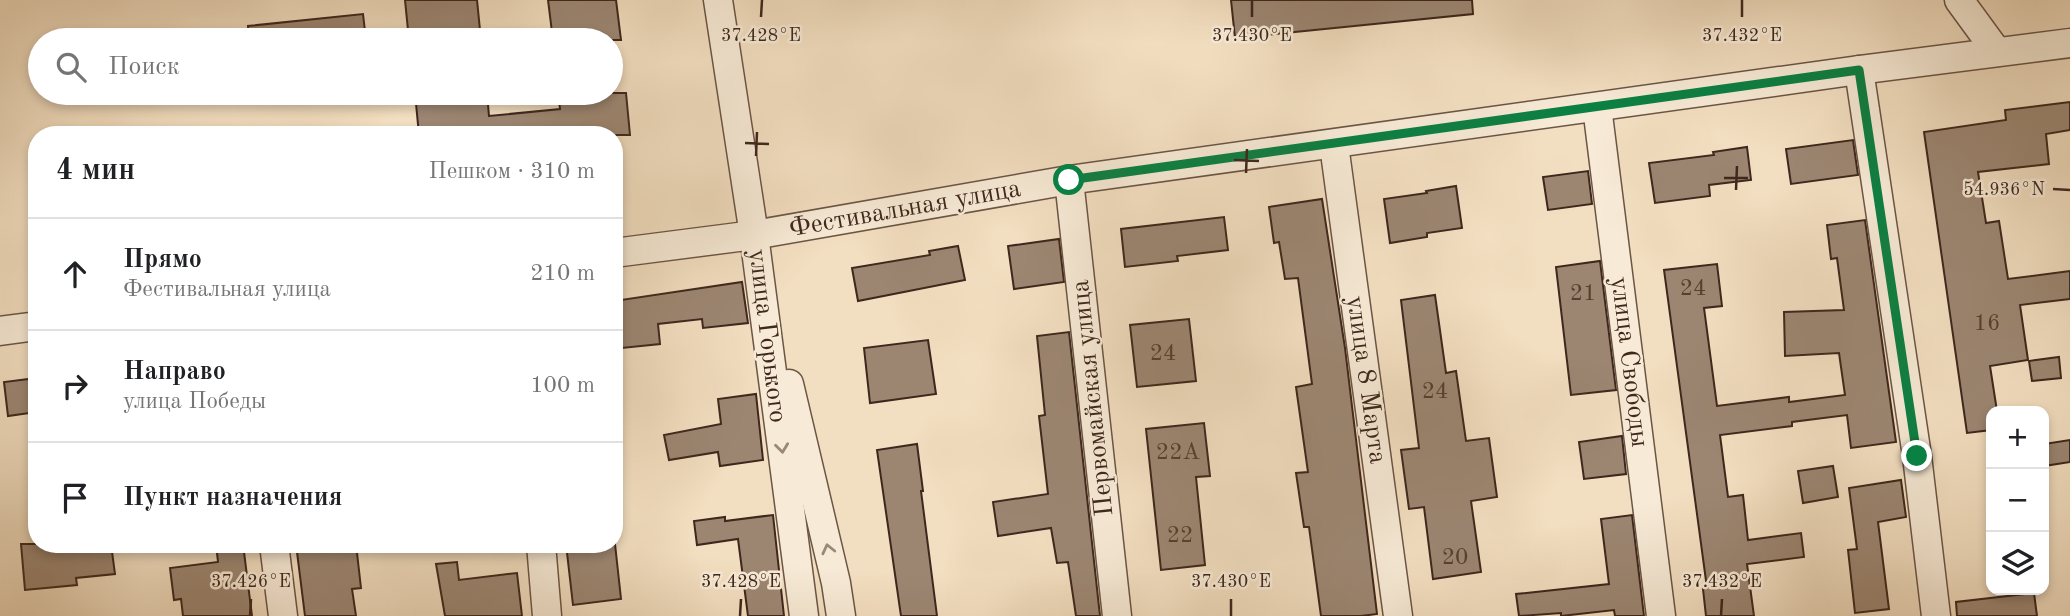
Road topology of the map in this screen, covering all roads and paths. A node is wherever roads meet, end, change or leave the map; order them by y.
1 (718, 0) edge
2 (1959, 0) edge
3 (2070, 43) edge
4 (1997, 52) junction
5 (1859, 70) junction
6 (1597, 107) junction
7 (1334, 145) junction
8 (1069, 180) junction
9 (754, 235) junction
10 (623, 252) edge
11 (28, 327) edge
12 (0, 331) edge
13 (275, 553) edge
14 (542, 553) edge
15 (283, 616) edge
16 (547, 616) edge
17 (804, 616) edge
18 (841, 616) edge
19 (1117, 616) edge
20 (1398, 616) edge
21 (1661, 616) edge
22 (1936, 616) edge

1 - 9 street
2 - 4 street
3 - 4 street, Фестивальная улица
4 - 5 street, Фестивальная улица
5 - 6 street, Фестивальная улица
5 - 22 street
6 - 7 street, Фестивальная улица
6 - 21 street, улица Свободы
7 - 8 street, Фестивальная улица
7 - 20 street, улица 8 Марта
8 - 9 street, Фестивальная улица
8 - 19 street, Первомайская улица
9 - 10 street, Фестивальная улица
9 -> 17 street, улица Горького
18 -> 9 street, улица Горького
11 - 12 street
13 - 15 street
14 - 16 street

